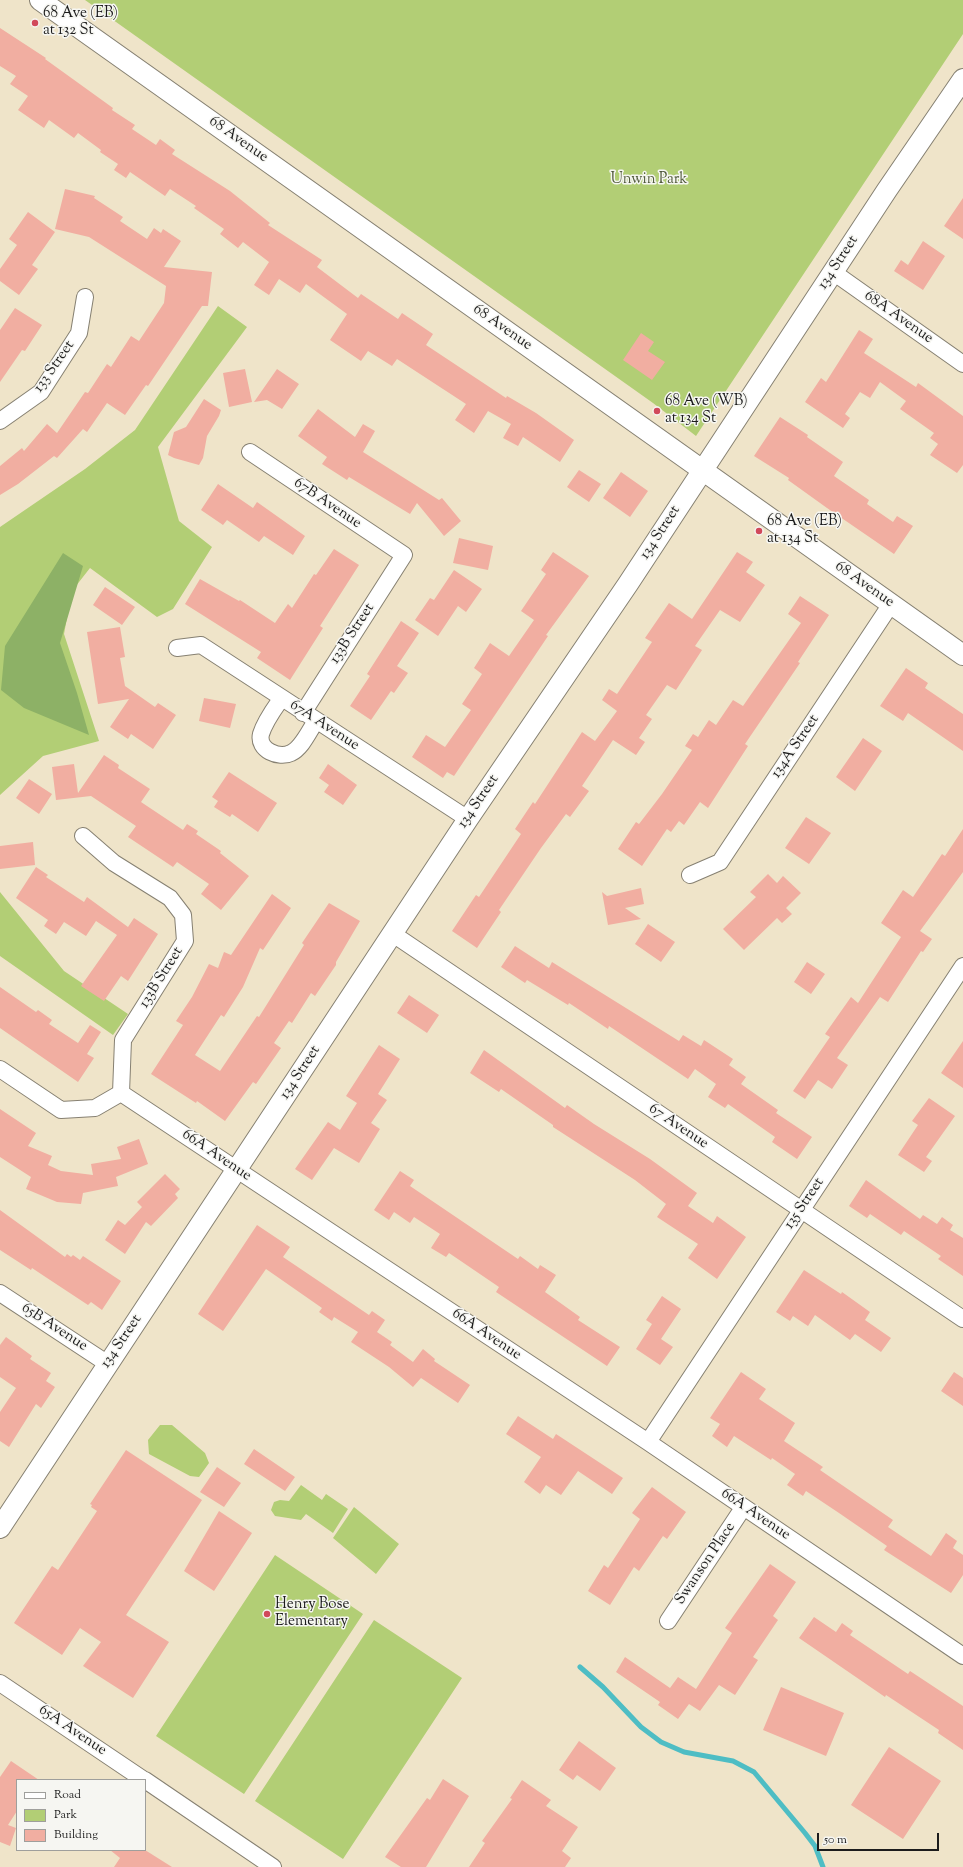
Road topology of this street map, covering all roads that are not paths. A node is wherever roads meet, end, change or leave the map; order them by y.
1 (40, 0) edge
2 (963, 79) edge
3 (833, 272) junction
4 (85, 297) dead end
5 (963, 364) edge
6 (0, 421) edge
7 (250, 452) dead end
8 (702, 470) junction
9 (404, 555) joint
10 (891, 604) junction
11 (178, 648) dead end
12 (963, 655) edge
13 (281, 699) junction
14 (309, 717) junction
15 (468, 818) junction
16 (83, 836) dead end
17 (690, 876) dead end
18 (393, 934) junction
19 (961, 972) edge
20 (0, 1069) edge
21 (121, 1093) junction
22 (237, 1170) junction
23 (801, 1210) junction
24 (0, 1293) edge
25 (963, 1319) edge
26 (108, 1364) junction
27 (648, 1442) junction
28 (744, 1508) junction
29 (0, 1528) edge
30 (668, 1621) dead end
31 (963, 1656) edge
32 (0, 1683) edge
33 (144, 1779) edge
34 (146, 1781) edge
35 (273, 1867) edge

1 - 8 street, 68 Avenue
2 - 3 street, 134 Street
3 - 5 street, 68A Avenue
3 - 8 street, 134 Street
4 - 6 street, 133 Street
7 - 9 street, 67B Avenue
8 - 10 street, 68 Avenue
8 - 15 street, 134 Street
9 - 14 street, 133B Street
10 - 12 street, 68 Avenue
10 - 17 street, 134A Street
11 - 13 street, 67A Avenue
13 - 14 street, 67A Avenue
13 - 14 street
14 - 15 street, 67A Avenue
15 - 18 street, 134 Street
16 - 21 street, 133B Street
18 - 22 street, 134 Street
18 - 23 street, 67 Avenue
19 - 23 street, 135 Street
20 - 21 street
21 - 22 street, 66A Avenue
22 - 26 street, 134 Street
22 - 27 street, 66A Avenue
23 - 25 street, 67 Avenue
23 - 27 street, 135 Street
24 - 26 street, 65B Avenue
26 - 29 street, 134 Street
27 - 28 street, 66A Avenue
28 - 30 street, Swanson Place
28 - 31 street, 66A Avenue
32 - 33 street, 65A Avenue
34 - 35 street, 65A Avenue

